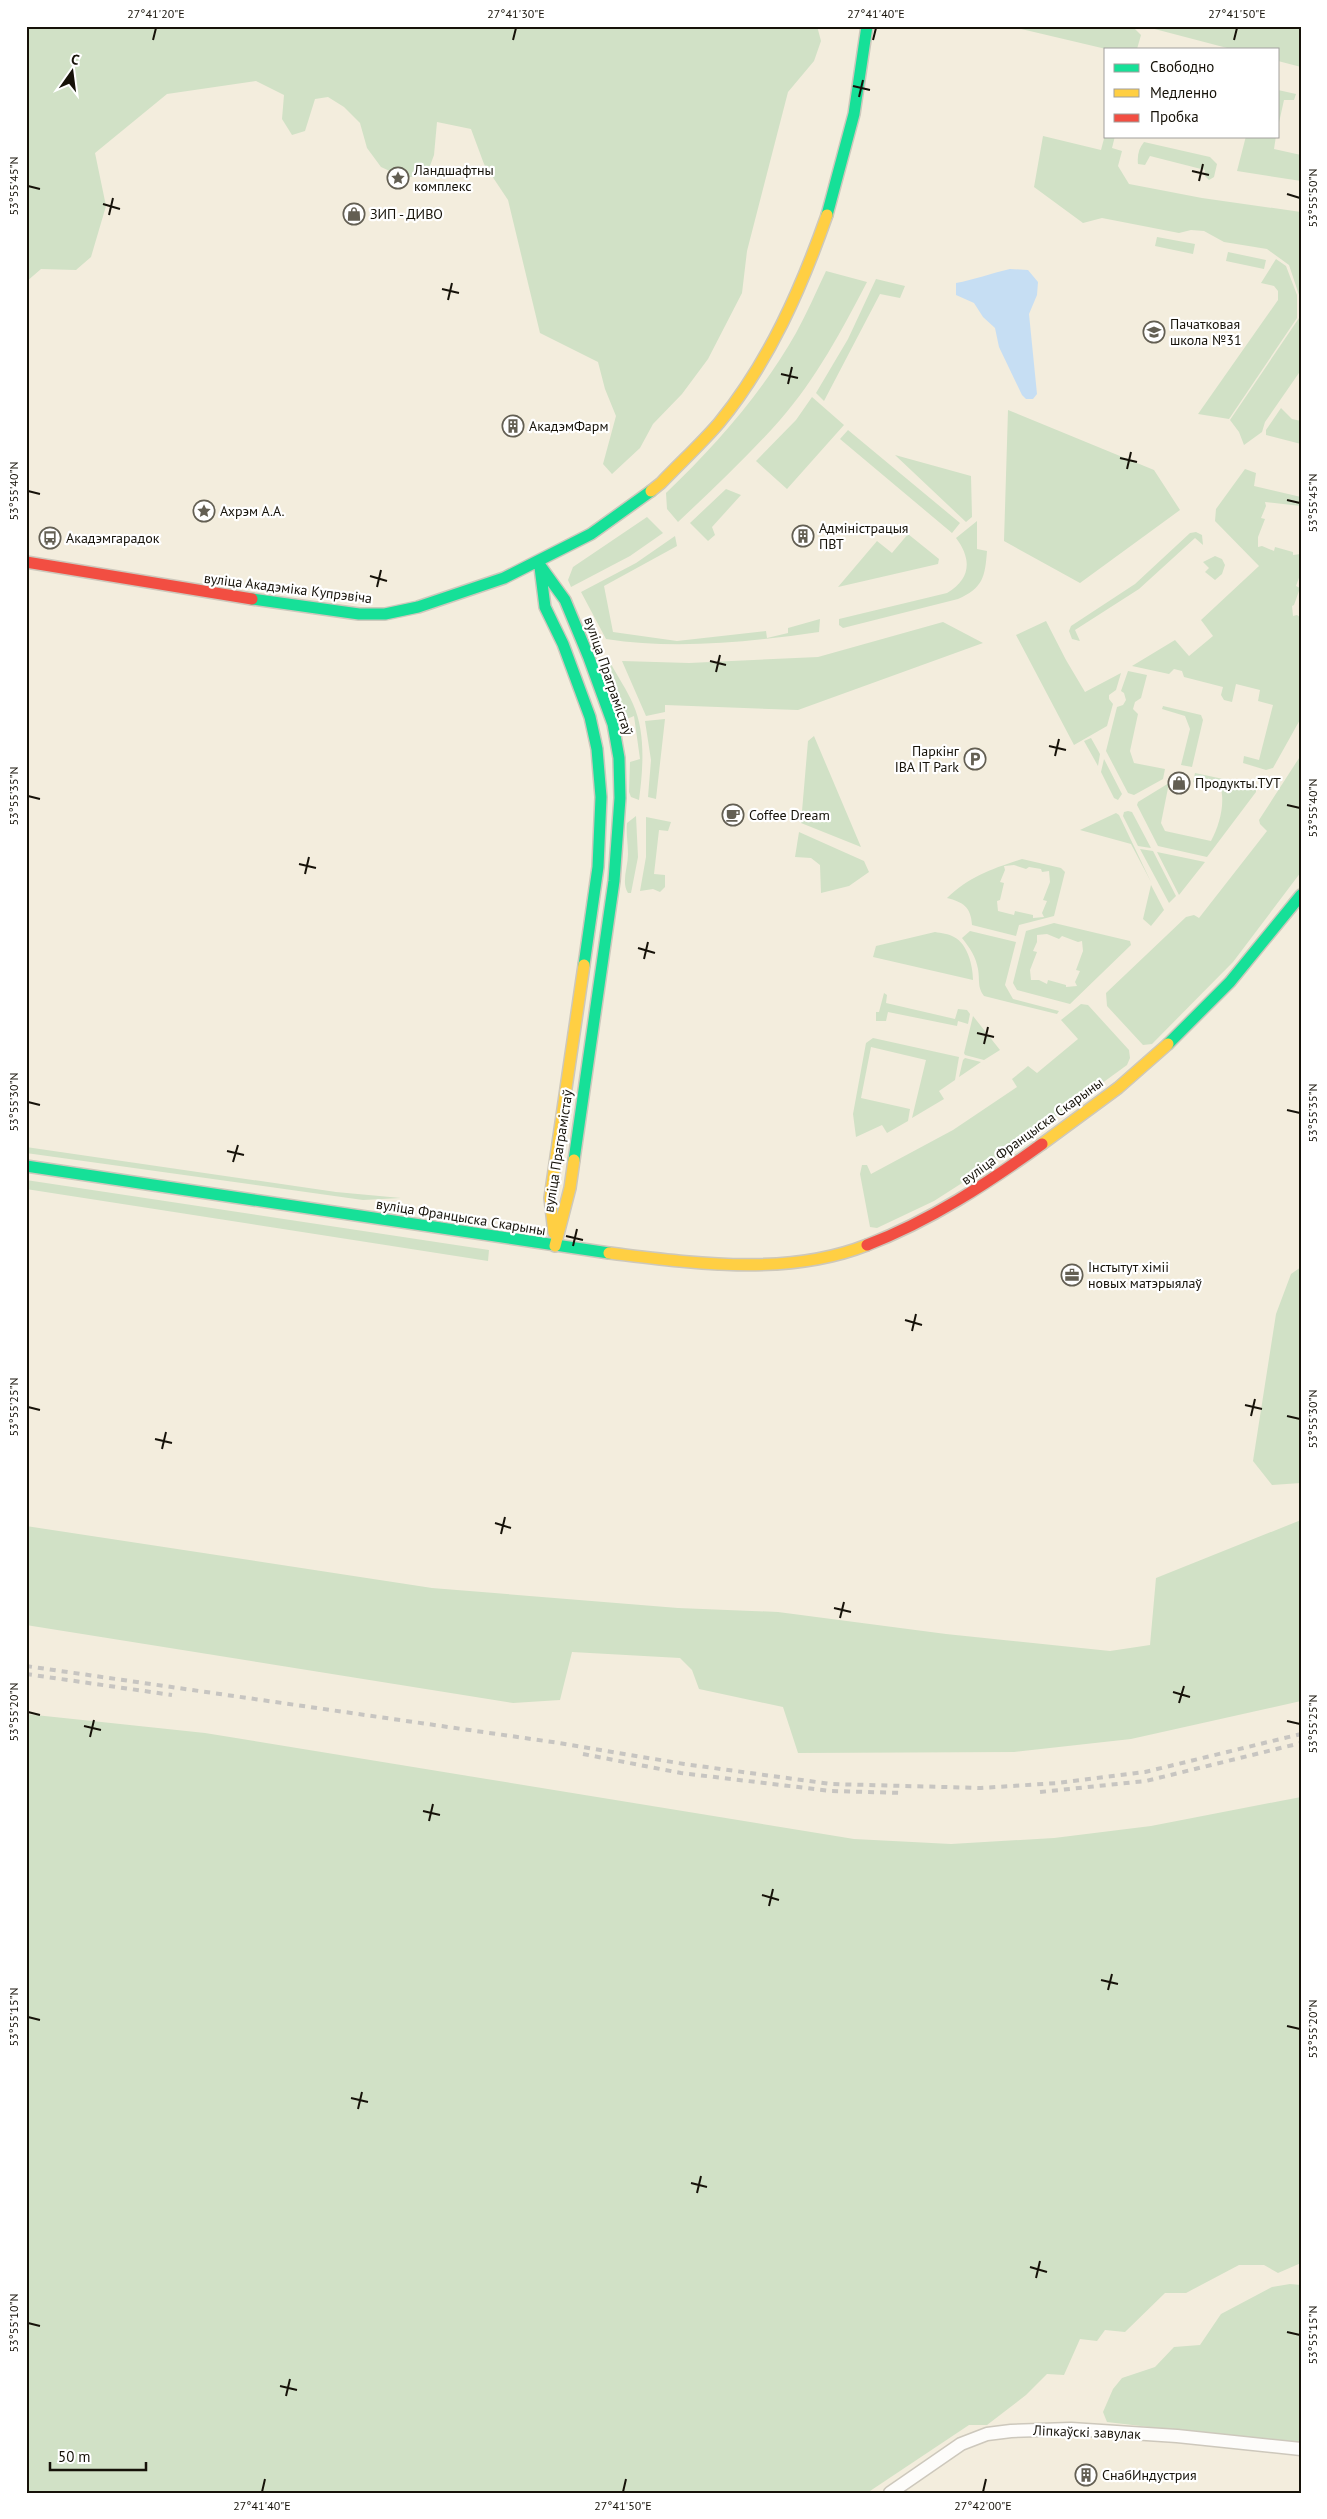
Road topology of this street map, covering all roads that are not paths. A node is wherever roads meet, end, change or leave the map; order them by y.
1 (867, 26) edge
2 (26, 562) edge
3 (540, 564) junction
4 (1301, 895) edge
5 (26, 1166) edge
6 (555, 1246) junction
7 (1301, 2449) edge
8 (890, 2493) edge

1 - 3 main road, вуліца Акадэміка Купрэвіча
2 - 3 main road, вуліца Акадэміка Купрэвіча
3 - 6 main road, вуліца Праграмістаў
3 - 6 main road, вуліца Праграмістаў
4 - 6 main road, вуліца Францыска Скарыны
5 - 6 main road, вуліца Францыска Скарыны
7 - 8 street, Ліпкаўскі завулак

